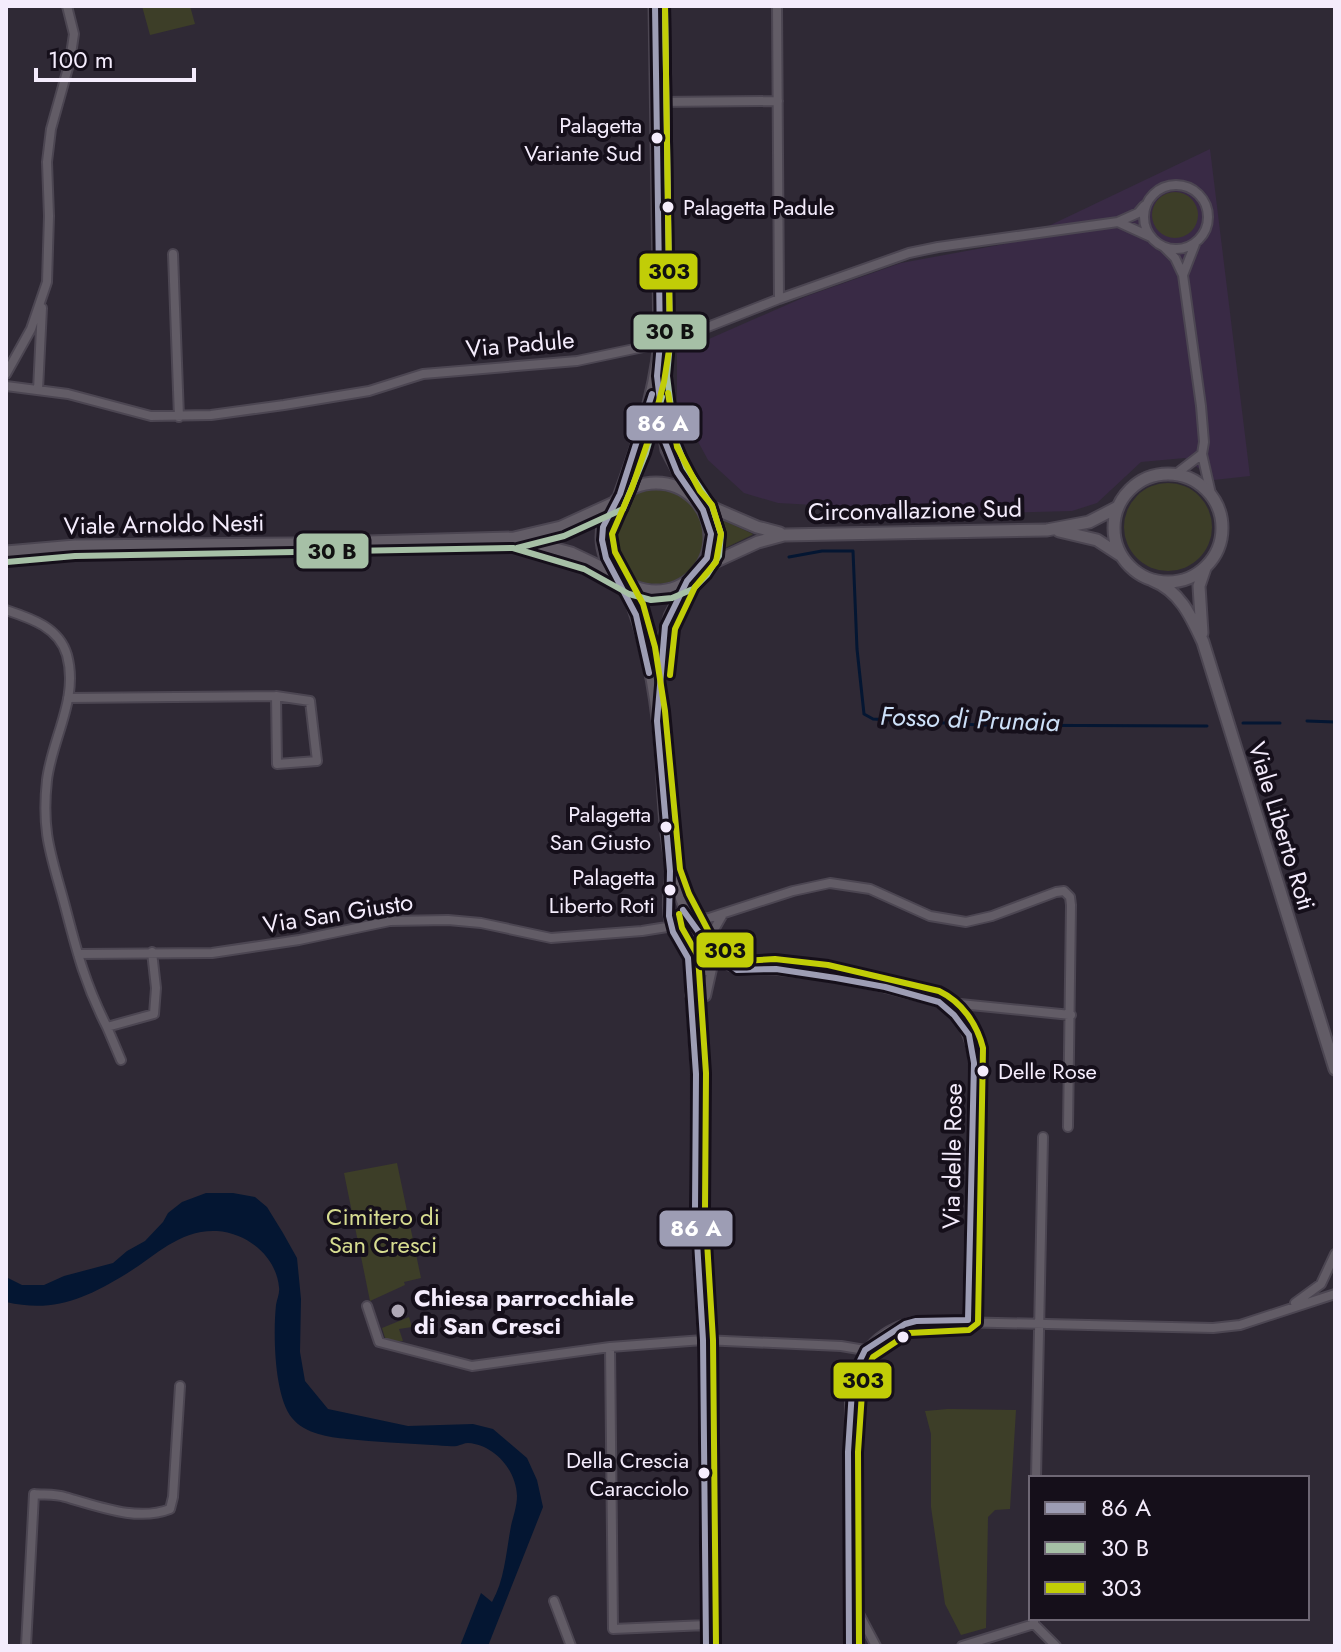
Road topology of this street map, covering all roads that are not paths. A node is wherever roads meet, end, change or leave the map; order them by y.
1 (67, 6) edge
2 (655, 6) edge
3 (777, 6) edge
4 (778, 101) junction
5 (656, 102) junction
6 (1147, 203) junction
7 (1118, 222) junction
8 (1152, 238) junction
9 (1196, 241) junction
10 (1160, 244) junction
11 (173, 254) dead end
12 (1183, 275) junction
13 (43, 299) junction
14 (779, 299) junction
15 (660, 343) junction
16 (6, 374) edge
17 (657, 376) junction
18 (6, 386) edge
19 (38, 390) junction
20 (179, 417) junction
21 (1202, 454) junction
22 (1176, 474) junction
23 (1211, 494) junction
24 (694, 498) junction
25 (617, 501) junction
26 (1118, 507) junction
27 (1047, 530) junction
28 (784, 535) junction
29 (514, 538) junction
30 (6, 552) edge
31 (1124, 560) junction
32 (1205, 567) junction
33 (699, 569) junction
34 (619, 576) junction
35 (1152, 580) junction
36 (687, 581) junction
37 (6, 610) edge
38 (1203, 642) junction
39 (276, 696) junction
40 (68, 698) junction
41 (657, 721) junction
42 (670, 871) junction
43 (723, 913) junction
44 (688, 920) junction
45 (671, 925) junction
46 (152, 952) junction
47 (713, 952) junction
48 (78, 954) junction
49 (689, 966) junction
50 (712, 969) junction
51 (690, 995) junction
52 (939, 1002) junction
53 (1071, 1015) junction
54 (107, 1027) junction
55 (121, 1060) dead end
56 (1335, 1069) edge
57 (1068, 1127) dead end
58 (1043, 1137) dead end
59 (1335, 1254) edge
60 (1335, 1294) edge
61 (367, 1306) dead end
62 (1277, 1313) junction
63 (968, 1320) junction
64 (1039, 1323) junction
65 (703, 1340) junction
66 (610, 1347) junction
67 (865, 1350) junction
68 (180, 1386) dead end
69 (1036, 1476) edge
70 (848, 1594) junction
71 (554, 1601) dead end
72 (1034, 1621) edge
73 (707, 1625) junction
74 (966, 1645) edge
75 (26, 1646) edge
76 (571, 1646) edge
77 (706, 1646) edge
78 (849, 1646) edge
79 (876, 1646) edge
80 (1056, 1646) edge

1 - 13 street
2 - 5 street
3 - 4 street
4 - 5 street
4 - 14 street
5 - 15 street
6 - 7 street
6 - 8 street
6 - 9 street
7 - 8 street
7 - 14 street, Via Padule
8 - 10 street
9 - 10 street
9 - 12 street
10 - 12 street
11 - 20 street
12 - 21 street
13 - 16 street
13 - 19 street
14 - 15 street, Via Padule
15 - 17 street
15 - 20 street, Via Padule
17 - 24 street
17 - 25 street
18 - 19 street, Via Padule
19 - 20 street, Via Padule
21 - 22 street
21 - 23 street
22 - 23 street
22 - 26 street, Circonvallazione Sud
23 - 32 street
24 - 25 street
24 - 28 street, Circonvallazione Sud
24 - 33 street
25 - 29 street, Viale Arnoldo Nesti
25 - 34 street
26 - 27 street, Circonvallazione Sud
26 - 31 street
27 - 28 street, Circonvallazione Sud
27 - 31 street, Circonvallazione Sud
28 - 33 street, Circonvallazione Sud
29 - 30 street, Viale Arnoldo Nesti
29 - 34 street, Viale Arnoldo Nesti
31 - 35 street, Circonvallazione Sud
32 - 35 street
32 - 38 street, Viale Liberto Roti
33 - 36 street
34 - 36 street
34 - 41 street
35 - 38 street, Viale Liberto Roti
36 - 41 street
37 - 40 street
38 - 56 street, Viale Liberto Roti
39 - 39 street
39 - 40 street
40 - 48 street
41 - 42 street
42 - 44 street
42 - 45 street
43 - 44 street, Via San Giusto
43 - 47 street
43 - 53 street, Via San Giusto
44 - 45 street, Via San Giusto
44 - 47 street
45 - 46 street, Via San Giusto
45 - 49 street
46 - 48 street, Via San Giusto
46 - 54 street
47 - 50 street
47 - 52 street
48 - 54 street
49 - 50 street
49 - 51 street
50 - 51 street
51 - 65 street
52 - 53 street
52 - 63 street, Via delle Rose
53 - 57 street
54 - 55 street
58 - 64 street
59 - 62 street
60 - 62 street
61 - 66 street
62 - 64 street
63 - 64 street
63 - 67 street
64 - 69 street
65 - 66 street
65 - 67 street
65 - 73 street
66 - 73 street
67 - 70 street
68 - 75 street
70 - 78 street
70 - 79 street
71 - 76 street
72 - 74 street
72 - 80 street
73 - 77 street

